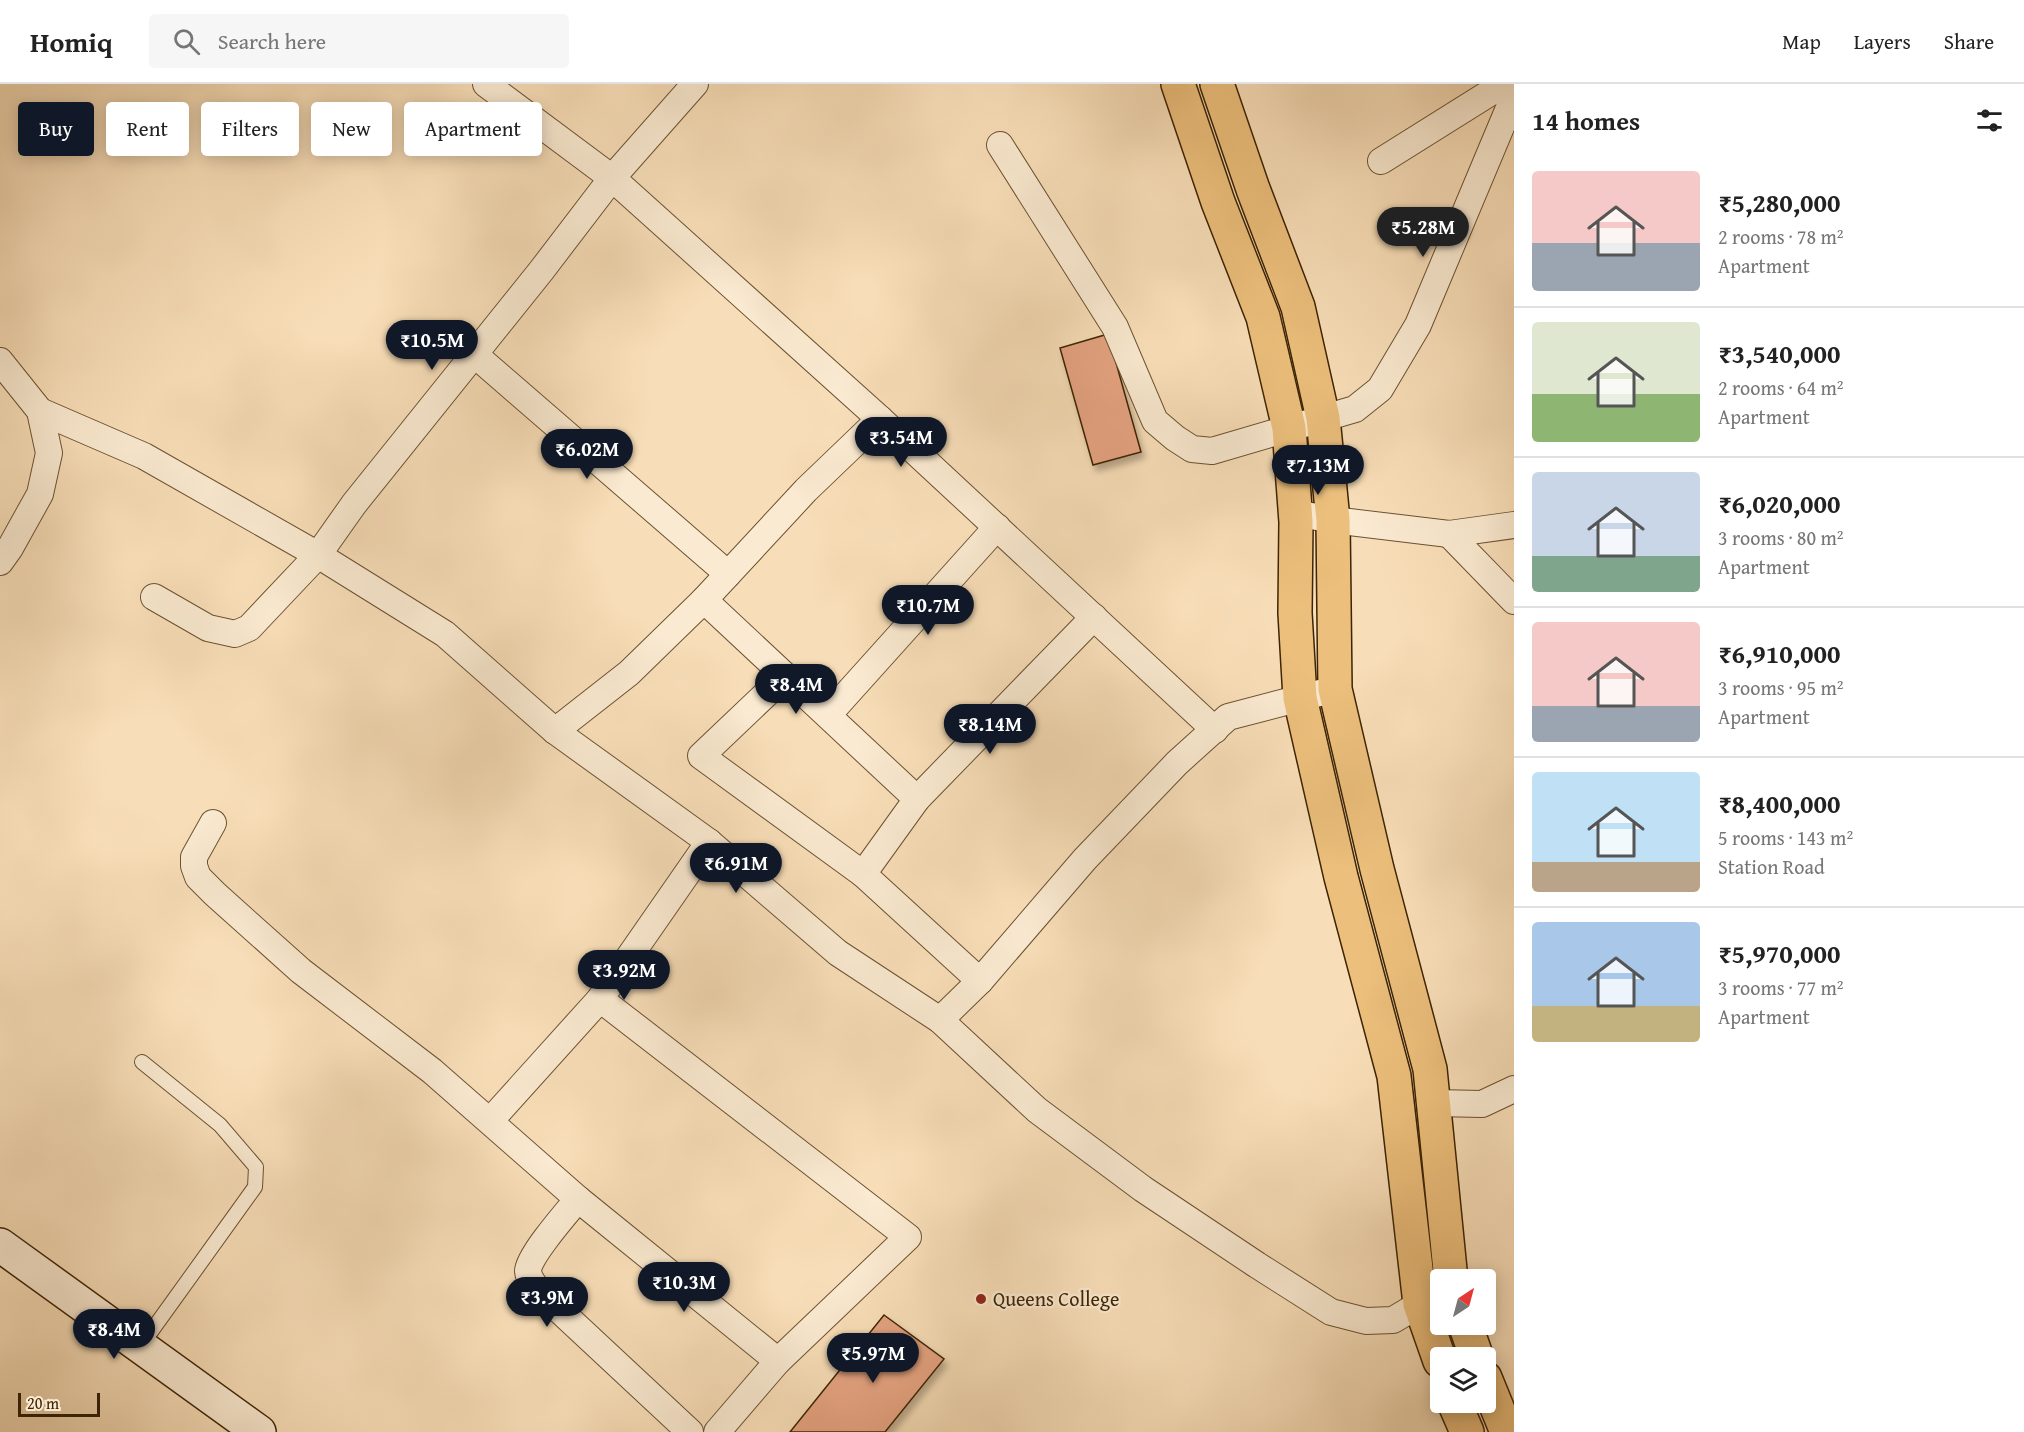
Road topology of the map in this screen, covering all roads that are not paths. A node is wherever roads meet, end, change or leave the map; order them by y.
1 (486, 84) edge
2 (695, 84) edge
3 (1178, 84) edge
4 (1217, 84) edge
5 (1504, 84) edge
6 (1514, 96) edge
7 (1000, 145) dead end
8 (1381, 161) dead end
9 (612, 178) junction
10 (474, 354) junction
11 (0, 361) edge
12 (40, 411) junction
13 (1323, 418) junction
14 (880, 419) junction
15 (1289, 428) junction
16 (1295, 513) junction
17 (1333, 520) junction
18 (1514, 525) edge
19 (997, 527) junction
20 (1449, 534) junction
21 (318, 555) junction
22 (0, 562) edge
23 (728, 574) junction
24 (153, 597) dead end
25 (704, 600) junction
26 (1514, 601) edge
27 (1094, 617) junction
28 (786, 676) junction
29 (1335, 689) junction
30 (1300, 698) junction
31 (828, 715) junction
32 (555, 730) junction
33 (1215, 730) junction
34 (917, 799) junction
35 (213, 823) dead end
36 (709, 842) junction
37 (863, 874) junction
38 (980, 981) junction
39 (600, 999) junction
40 (940, 1020) junction
41 (142, 1062) dead end
42 (1514, 1089) edge
43 (1435, 1102) junction
44 (490, 1121) junction
45 (578, 1198) junction
46 (0, 1245) edge
47 (1450, 1269) edge
48 (1420, 1304) junction
49 (140, 1347) junction
50 (1435, 1347) edge
51 (778, 1361) junction
52 (1496, 1405) edge
53 (1459, 1413) edge
54 (259, 1432) edge
55 (690, 1432) edge
56 (717, 1432) edge
57 (1467, 1432) edge
58 (1507, 1432) edge

1 - 9 street
2 - 9 street
3 - 15 main road
4 - 13 main road
5 - 8 street
6 - 13 street
7 - 15 street
9 - 10 street
9 - 14 street
10 - 21 street
10 - 23 street
11 - 12 street
12 - 21 street
12 - 22 street
13 - 15 street
13 - 17 main road
14 - 19 street
14 - 23 street
15 - 16 main road
16 - 17 street
16 - 30 main road
17 - 20 street
17 - 29 main road
18 - 20 street
19 - 27 street
19 - 31 street
20 - 26 street
21 - 24 street
21 - 32 street
23 - 25 street
25 - 28 street
25 - 32 street
27 - 33 street
27 - 34 street
28 - 31 street
28 - 37 street
29 - 30 street
29 - 43 main road
30 - 33 street
30 - 48 main road
31 - 34 street
32 - 36 street
33 - 38 street
34 - 37 street
35 - 44 street
36 - 39 street
36 - 40 street
37 - 38 street
38 - 40 street
39 - 44 street
39 - 51 street
40 - 48 street
41 - 49 lane
42 - 43 street
43 - 47 main road
44 - 45 street
45 - 51 street
45 - 55 street
46 - 49 street
48 - 50 main road
49 - 54 street
51 - 56 street
52 - 58 main road
53 - 57 main road

